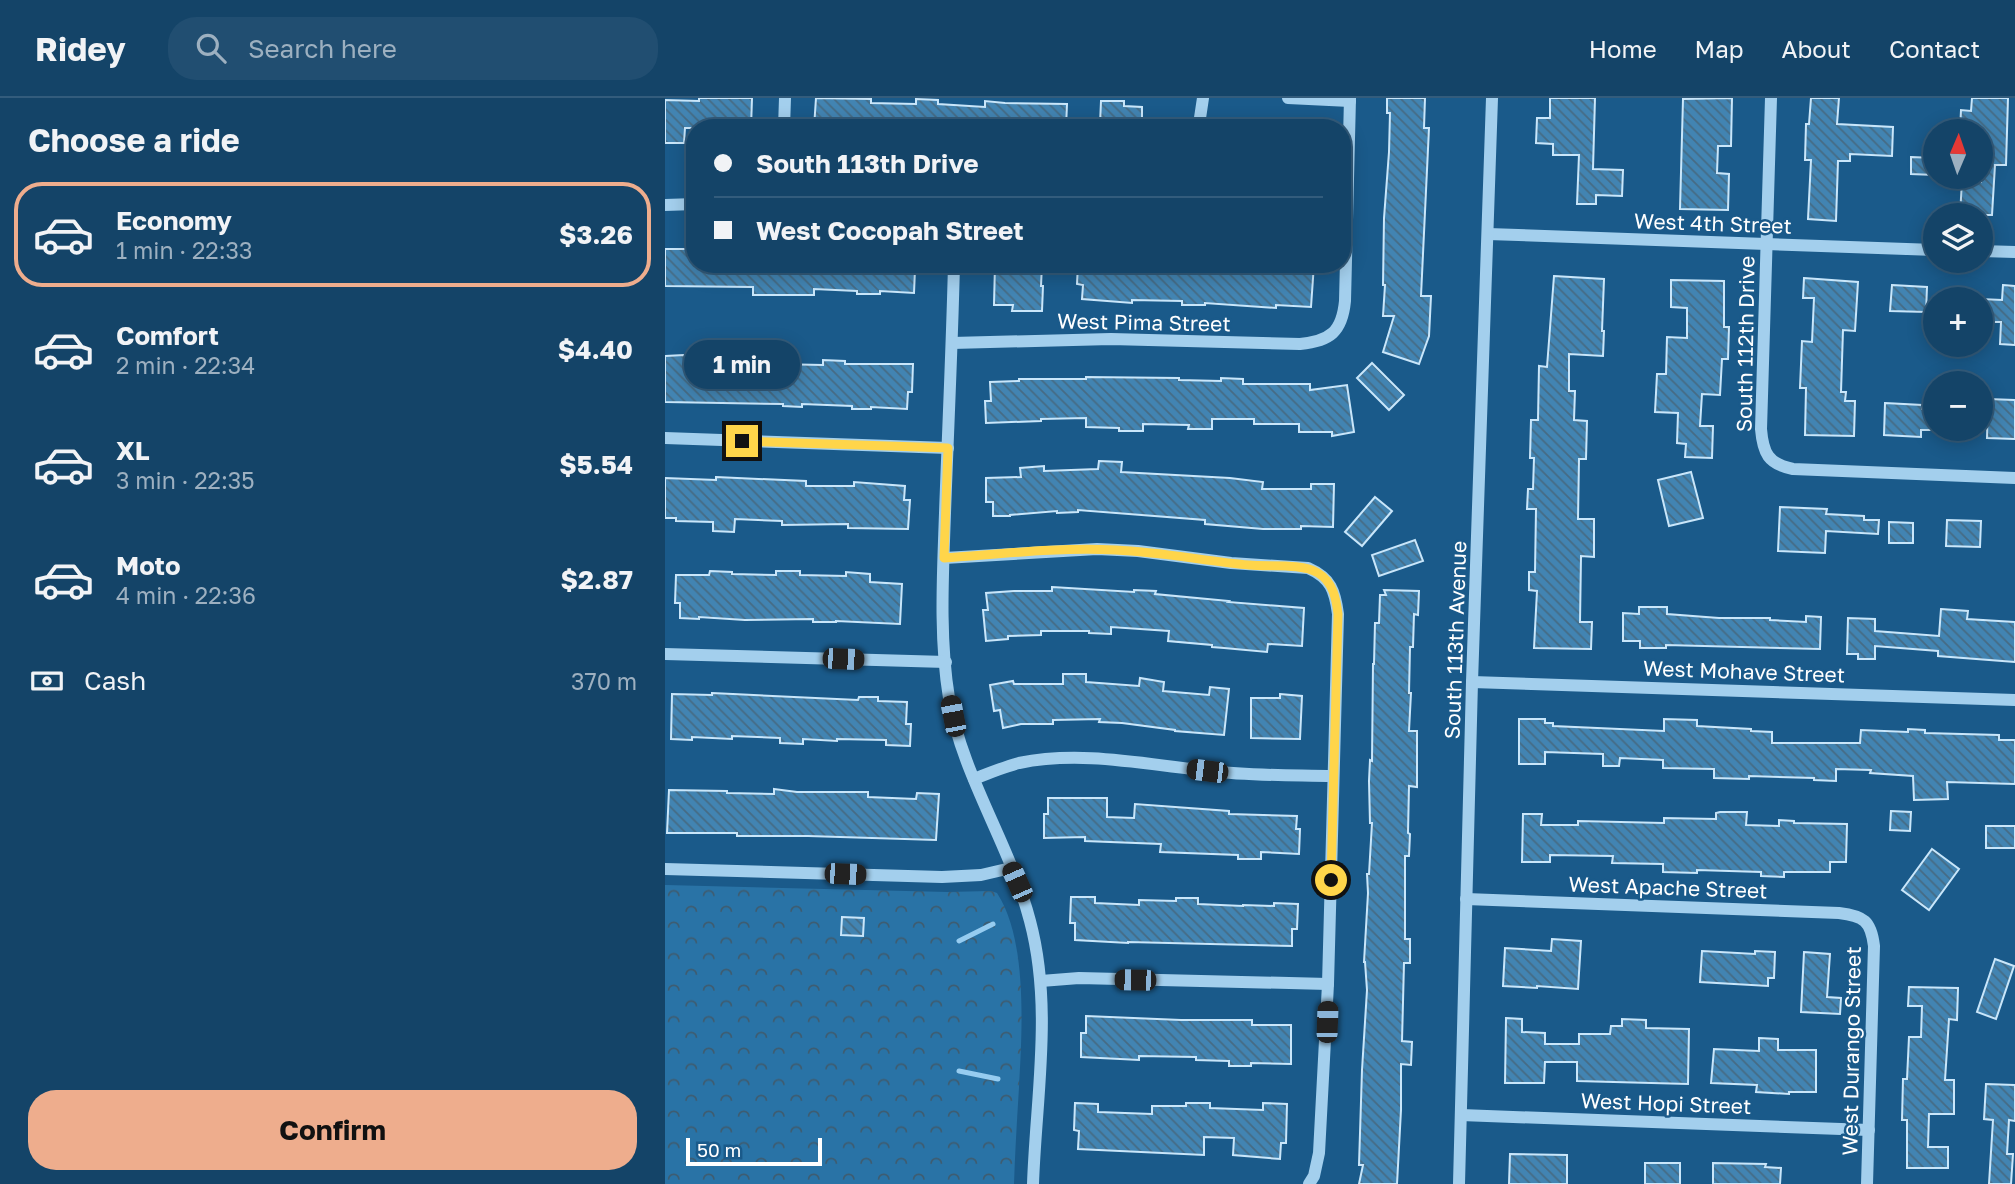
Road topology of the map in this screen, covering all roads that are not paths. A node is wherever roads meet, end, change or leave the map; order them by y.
1 (785, 98) edge
2 (1203, 98) edge
3 (1288, 98) edge
4 (1492, 98) edge
5 (1771, 98) edge
6 (1350, 99) edge
7 (1200, 118) dead end
8 (784, 119) edge
9 (1350, 119) edge
10 (686, 204) edge
11 (665, 205) edge
12 (1488, 234) junction
13 (1767, 245) junction
14 (1923, 250) edge
15 (1993, 251) edge
16 (2015, 252) edge
17 (954, 273) edge
18 (1346, 273) edge
19 (952, 343) junction
20 (665, 439) edge
21 (948, 448) junction
22 (2015, 478) edge
23 (944, 558) junction
24 (665, 654) edge
25 (946, 662) junction
26 (1472, 682) junction
27 (2015, 700) edge
28 (1333, 776) junction
29 (974, 779) junction
30 (1011, 868) junction
31 (665, 869) edge
32 (1466, 899) junction
33 (1866, 921) joint
34 (1041, 981) junction
35 (1328, 984) junction
36 (1461, 1115) junction
37 (1869, 1130) junction
38 (1033, 1184) edge
39 (1309, 1184) edge
40 (1459, 1184) edge
41 (1867, 1184) edge

1 - 8 street
2 - 7 street
3 - 6 street
4 - 12 street, South 113th Avenue
5 - 13 street, South 112th Drive
6 - 9 street, West Pima Street
10 - 11 street
12 - 13 street, West 4th Street
12 - 26 street, South 113th Avenue
13 - 14 street, West 4th Street
13 - 22 street, South 112th Drive
15 - 16 street
17 - 19 street
18 - 19 street, West Pima Street
19 - 21 street
20 - 21 street
21 - 23 street
23 - 25 street
23 - 28 street
24 - 25 street
25 - 29 street
26 - 27 street, West Mohave Street
26 - 32 street, South 113th Avenue
28 - 29 street
28 - 35 street
29 - 30 street
30 - 31 street
30 - 34 street
32 - 33 street, West Apache Street
32 - 36 street, South 113th Avenue
33 - 37 street, West Durango Street
34 - 35 street
34 - 38 street
35 - 39 street
36 - 37 street, West Hopi Street
36 - 40 street, South 113th Avenue
37 - 41 street, West Durango Street

